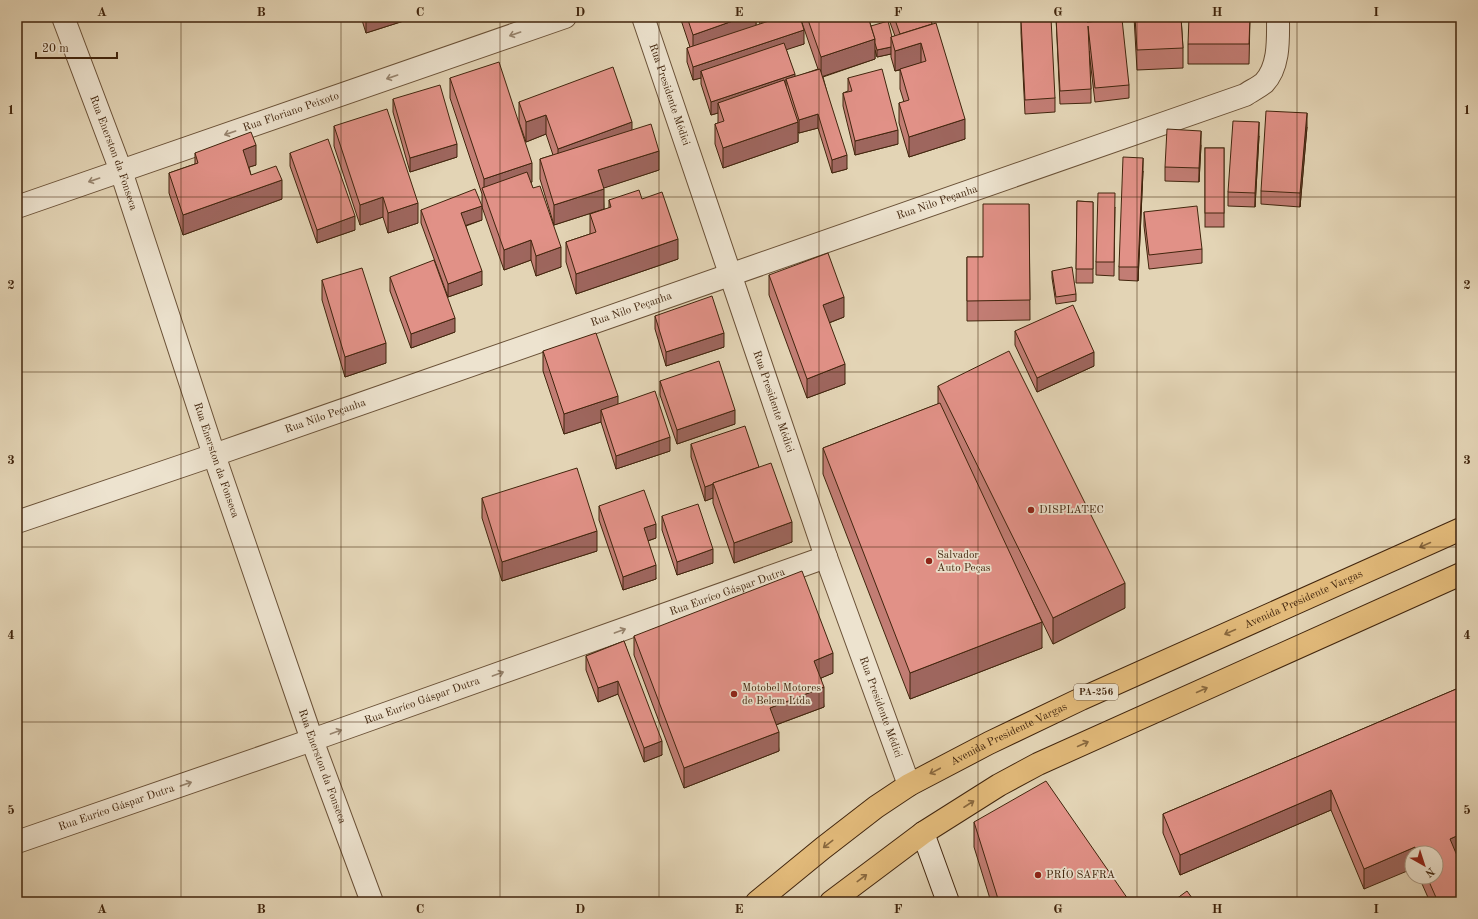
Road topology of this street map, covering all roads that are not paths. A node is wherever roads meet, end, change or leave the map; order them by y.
1 (63, 17) edge
2 (565, 17) edge
3 (643, 17) edge
4 (1278, 17) edge
5 (121, 171) junction
6 (17, 207) edge
7 (730, 276) junction
8 (214, 455) junction
9 (17, 522) edge
10 (1461, 529) edge
11 (826, 557) junction
12 (1461, 574) edge
13 (312, 740) junction
14 (909, 785) junction
15 (923, 833) junction
16 (17, 842) edge
17 (372, 902) edge
18 (757, 902) edge
19 (831, 902) edge
20 (948, 902) edge

1 - 5 street, Rua Enerston da Fonseca
2 -> 5 street, Rua Floriano Peixoto
3 - 7 street, Rua Presidente Médici
4 - 7 street, Rua Nilo Peçanha
5 -> 6 street, Rua Floriano Peixoto
5 - 8 street, Rua Enerston da Fonseca
7 - 8 street, Rua Nilo Peçanha
7 - 11 street, Rua Presidente Médici
8 - 9 street, Rua Nilo Peçanha
8 - 13 street, Rua Enerston da Fonseca
10 -> 14 main road, Avenida Presidente Vargas / PA-256
13 -> 11 street, Rua Euríco Gáspar Dutra
11 - 14 street, Rua Presidente Médici
15 -> 12 main road
16 -> 13 street, Rua Euríco Gáspar Dutra
13 - 17 street, Rua Enerston da Fonseca
14 -> 18 main road, Avenida Presidente Vargas / PA-256
19 -> 15 main road
15 - 20 street

